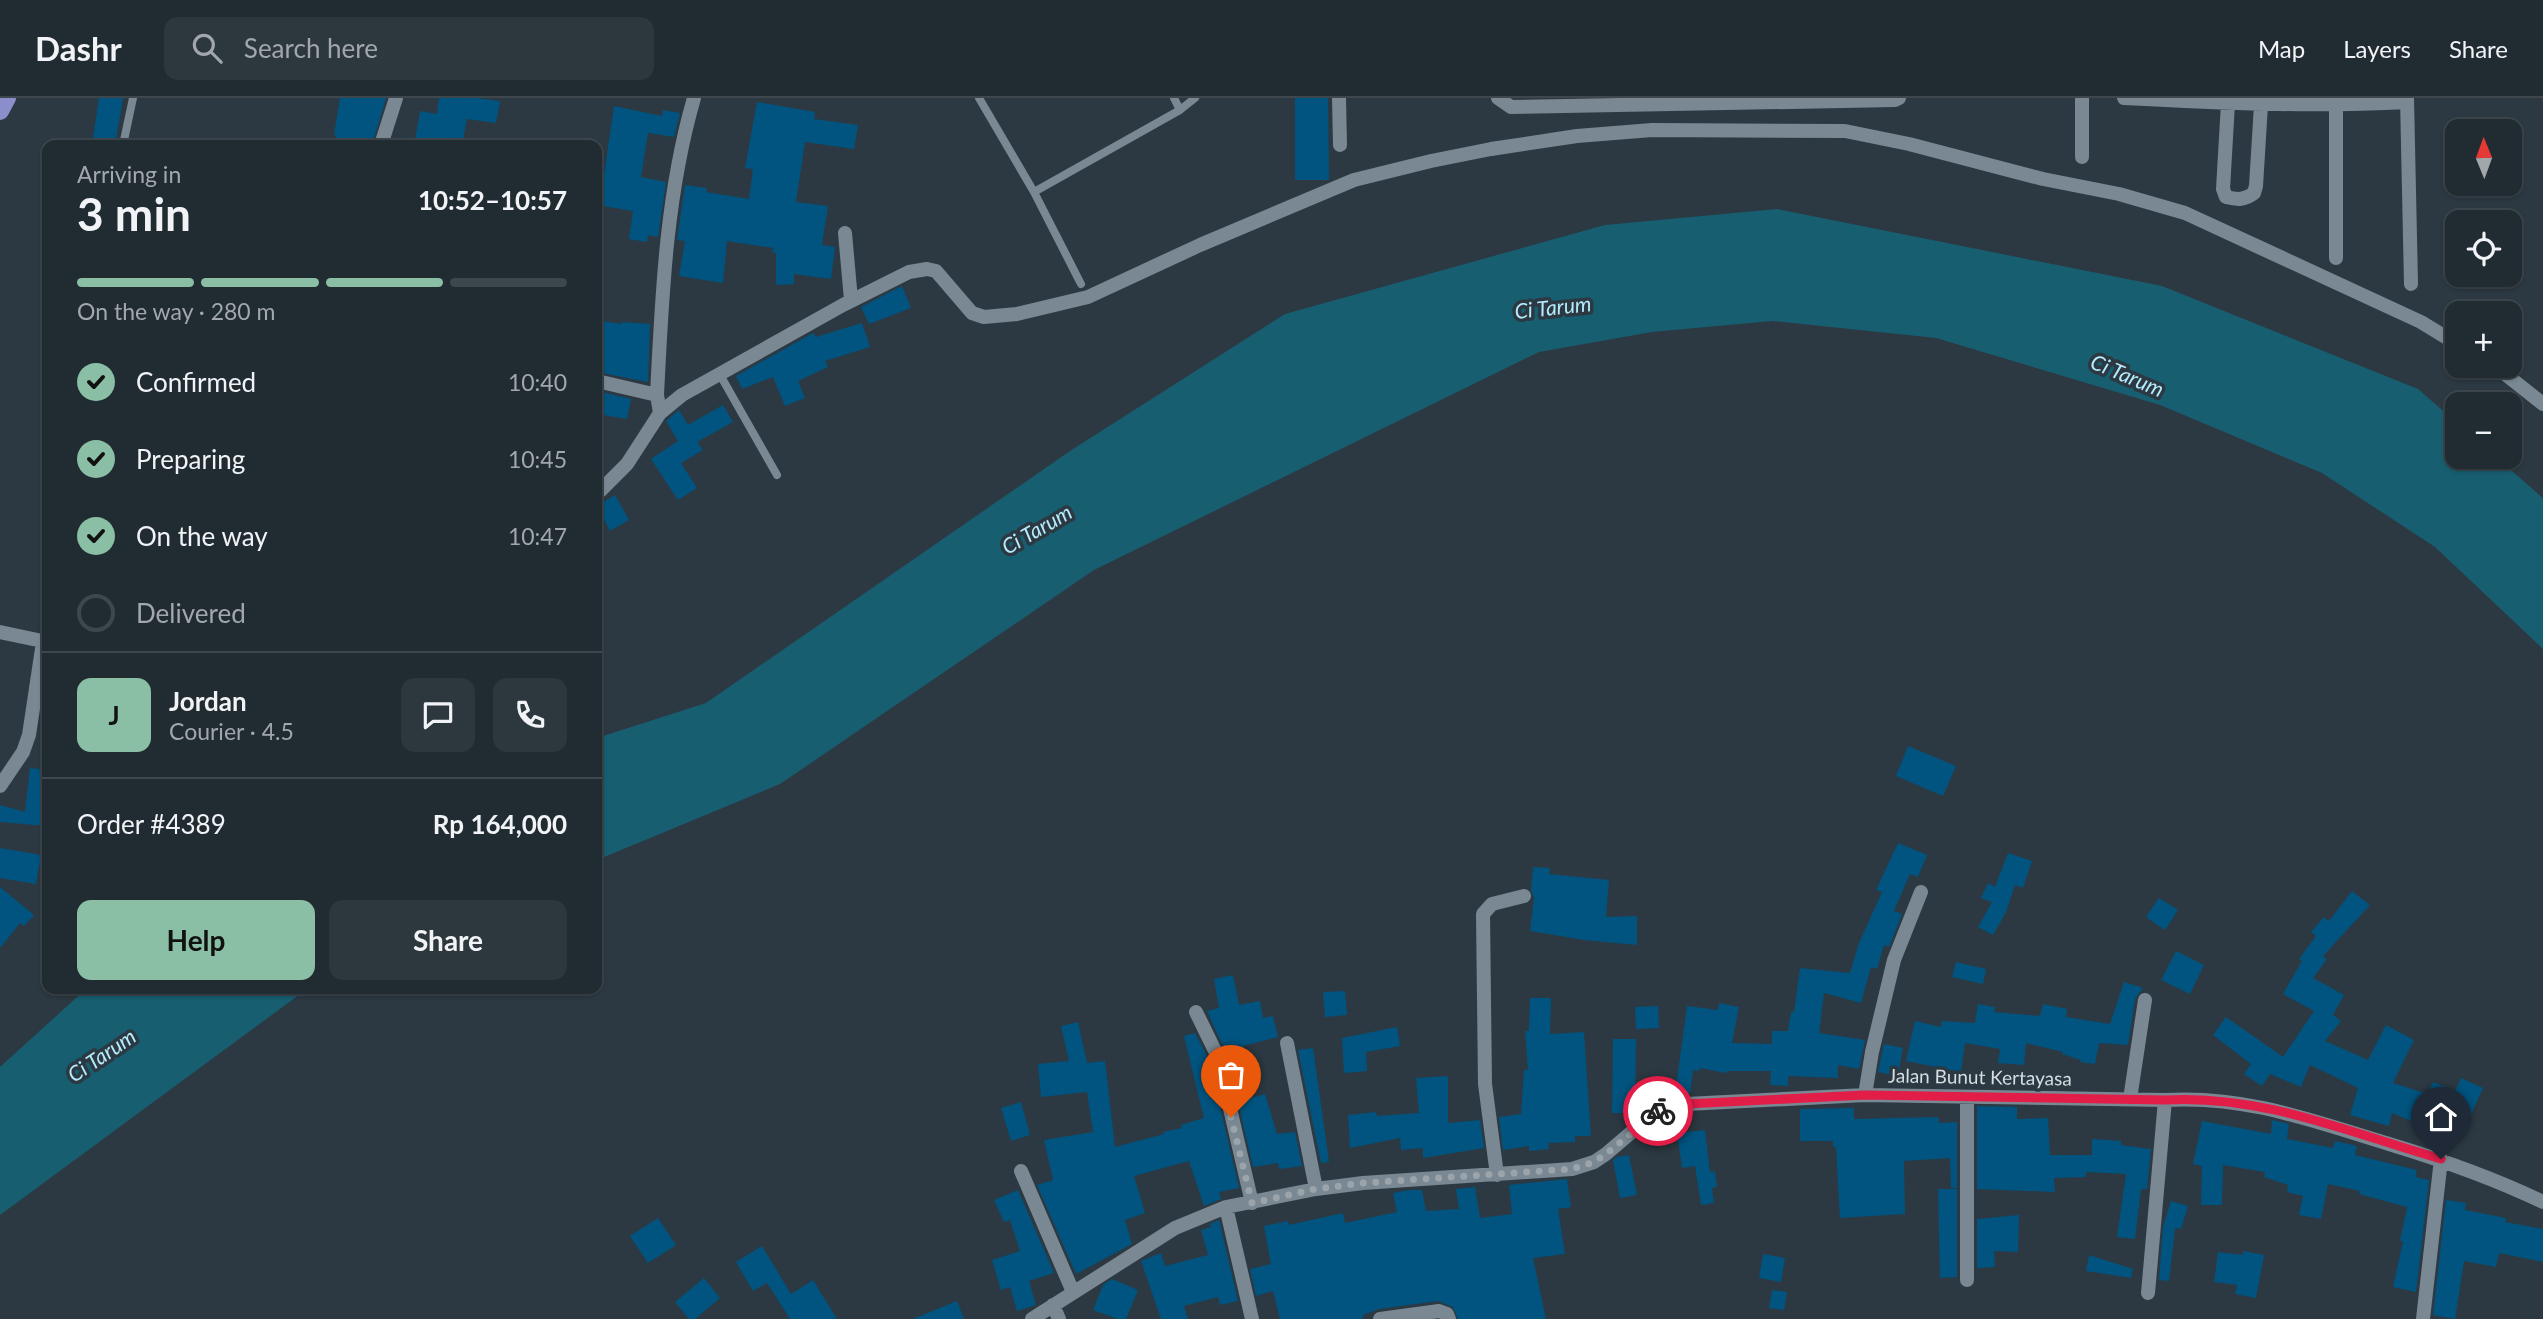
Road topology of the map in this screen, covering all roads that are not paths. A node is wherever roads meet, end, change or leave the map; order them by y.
1 (7, 98) edge
2 (133, 98) edge
3 (396, 98) edge
4 (694, 98) edge
5 (979, 98) edge
6 (1174, 98) edge
7 (1195, 98) edge
8 (1339, 98) edge
9 (1498, 98) edge
10 (1899, 98) edge
11 (2082, 98) edge
12 (2124, 98) edge
13 (2407, 100) edge
14 (2228, 103) junction
15 (2261, 105) junction
16 (2336, 105) junction
17 (1180, 110) junction
18 (0, 111) edge
19 (124, 140) edge
20 (383, 140) edge
21 (1340, 145) dead end
22 (2082, 157) dead end
23 (1034, 192) junction
24 (845, 233) dead end
25 (2336, 258) dead end
26 (1081, 284) dead end
27 (2411, 284) dead end
28 (851, 300) junction
29 (2445, 337) edge
30 (719, 373) junction
31 (2510, 378) edge
32 (602, 382) edge
33 (657, 395) junction
34 (2543, 404) edge
35 (660, 413) junction
36 (777, 475) dead end
37 (602, 489) edge
38 (0, 632) edge
39 (42, 641) edge
40 (42, 659) edge
41 (0, 786) edge
42 (1922, 892) dead end
43 (1524, 896) dead end
44 (2145, 1000) dead end
45 (1196, 1012) dead end
46 (1287, 1042) dead end
47 (1865, 1095) junction
48 (1967, 1098) junction
49 (2130, 1100) junction
50 (2165, 1100) junction
51 (2441, 1159) junction
52 (1021, 1171) dead end
53 (1497, 1175) junction
54 (1316, 1189) junction
55 (2543, 1202) edge
56 (1252, 1203) junction
57 (1226, 1207) junction
58 (1967, 1280) dead end
59 (1073, 1292) junction
60 (2148, 1293) dead end
61 (1056, 1312) edge
62 (1032, 1319) edge
63 (1252, 1319) edge
64 (1380, 1319) edge
65 (1449, 1319) edge
66 (2423, 1319) edge

1 - 18 main road
2 - 19 lane
3 - 20 street
4 - 33 street
5 - 23 lane
6 - 17 lane
7 - 17 lane
8 - 21 street
9 - 10 street
11 - 22 street
12 - 14 street
13 - 16 street
13 - 27 street
14 - 15 street
14 - 15 street
15 - 16 street
16 - 25 street
17 - 23 lane
23 - 26 lane
24 - 28 street
28 - 29 street
28 - 30 street
30 - 35 street
30 - 36 lane
31 - 34 street
32 - 33 street
33 - 35 street
35 - 37 street
38 - 39 street
40 - 41 street
42 - 47 street
43 - 53 street
44 - 49 street
45 - 56 street
46 - 54 street
47 - 48 street, Jalan Bunut Kertayasa
47 - 53 street, Jalan Bunut Kertayasa
48 - 49 street, Jalan Bunut Kertayasa
48 - 58 street
49 - 50 street, Jalan Bunut Kertayasa
50 - 51 street, Jalan Bunut Kertayasa
50 - 60 street
51 - 55 street, Jalan Bunut Kertayasa
51 - 66 street
52 - 59 street
53 - 54 street, Jalan Bunut Kertayasa
54 - 56 street, Jalan Bunut Kertayasa
56 - 57 street, Jalan Bunut Kertayasa
57 - 59 street, Jalan Bunut Kertayasa
57 - 63 street
59 - 61 street, Jalan Bunut Kertayasa
61 - 62 street, Jalan Bunut Kertayasa
64 - 65 street

